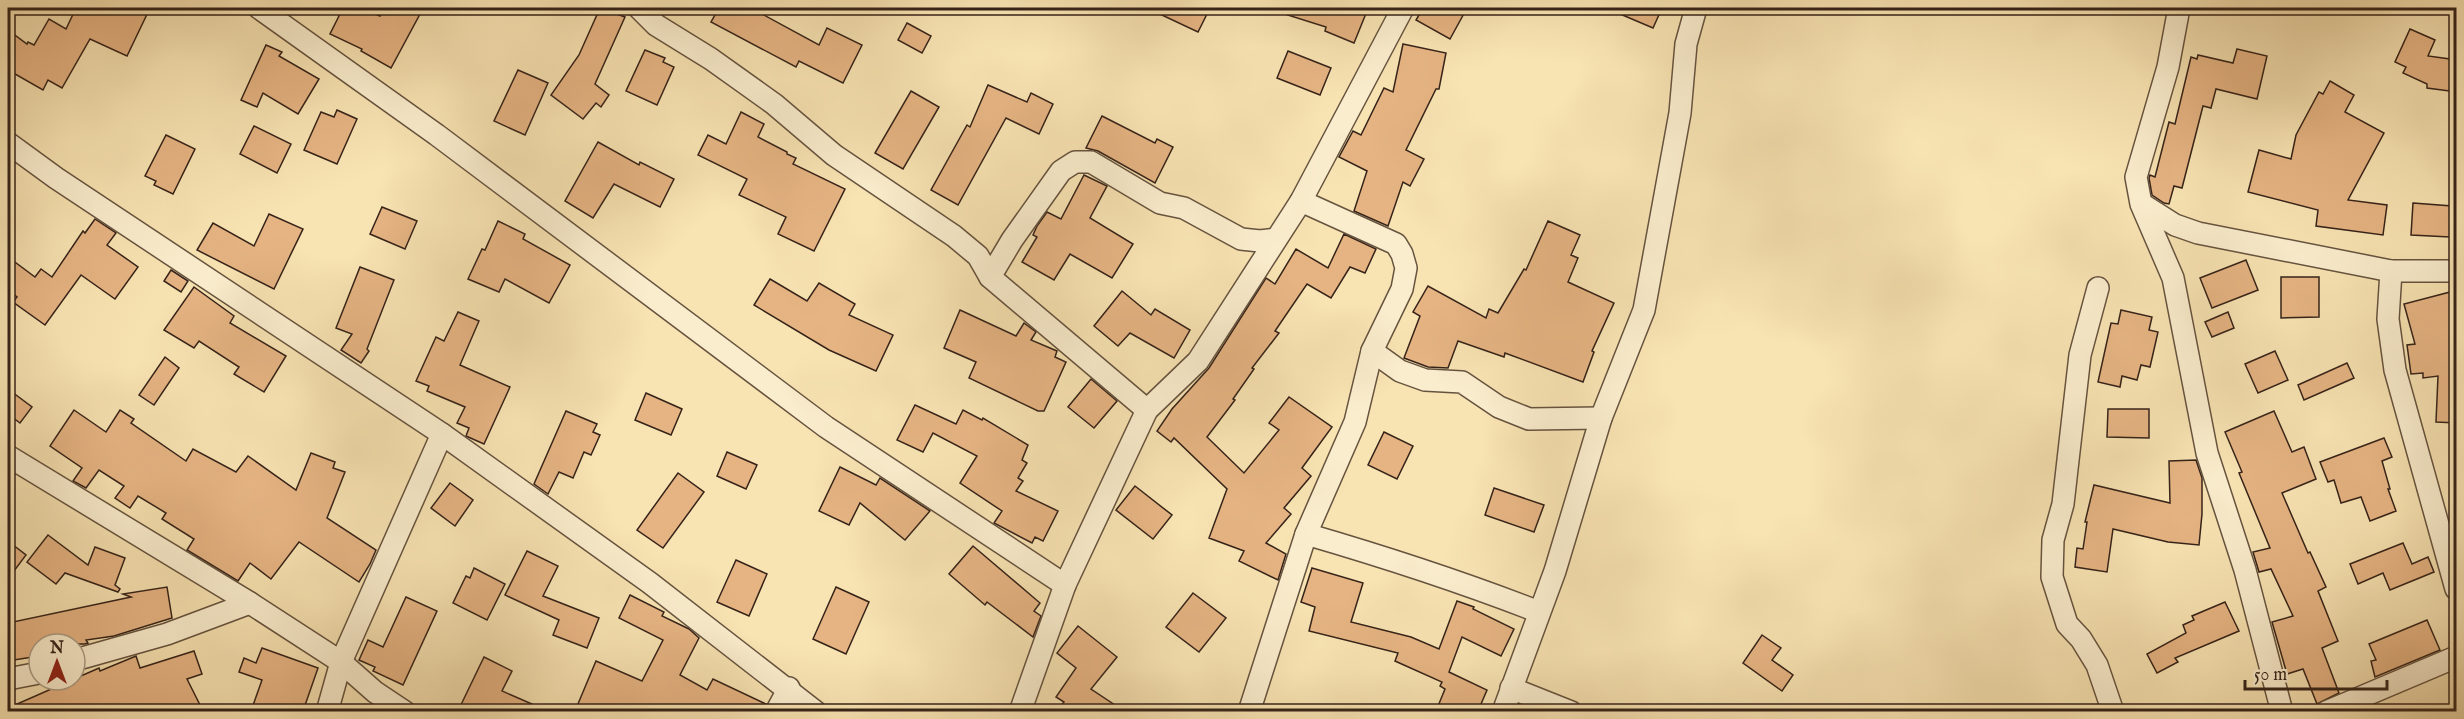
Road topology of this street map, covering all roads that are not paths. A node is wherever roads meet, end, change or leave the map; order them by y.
1 (259, 8) edge
2 (641, 8) edge
3 (1403, 8) edge
4 (1695, 8) edge
5 (2179, 8) edge
6 (8, 143) edge
7 (1300, 201) junction
8 (2141, 204) junction
9 (1276, 239) junction
10 (2391, 271) junction
11 (2457, 271) edge
12 (990, 277) junction
13 (2098, 288) dead end
14 (1372, 351) junction
15 (1147, 410) junction
16 (1601, 418) junction
17 (442, 434) junction
18 (8, 456) edge
19 (1306, 534) junction
20 (1065, 585) junction
21 (2457, 589) edge
22 (250, 603) junction
23 (1539, 612) junction
24 (87, 657) edge
25 (2457, 657) edge
26 (341, 662) junction
27 (27, 675) edge
28 (8, 679) edge
29 (789, 688) junction
30 (1511, 688) junction
31 (327, 711) edge
32 (405, 711) edge
33 (776, 711) edge
34 (816, 711) edge
35 (1020, 711) edge
36 (1248, 711) edge
37 (1503, 711) edge
38 (1571, 711) edge
39 (2113, 711) edge
40 (2282, 711) edge
41 (2326, 711) edge

1 - 20 street
2 - 12 street
3 - 7 street
4 - 16 street
5 - 8 street
6 - 17 street
7 - 9 street
7 - 14 street
8 - 10 street
8 - 40 street
9 - 12 street
9 - 15 street
10 - 11 street
10 - 21 street
12 - 15 street
13 - 39 street
14 - 16 street
14 - 19 street
15 - 20 street
16 - 23 street
17 - 26 street
17 - 29 street
18 - 22 street
19 - 23 street
19 - 36 street
20 - 35 street
22 - 24 street
22 - 26 street
23 - 30 street
25 - 41 street
26 - 31 street
26 - 32 street
27 - 28 street
29 - 33 street
29 - 34 street
30 - 37 street
30 - 38 street

